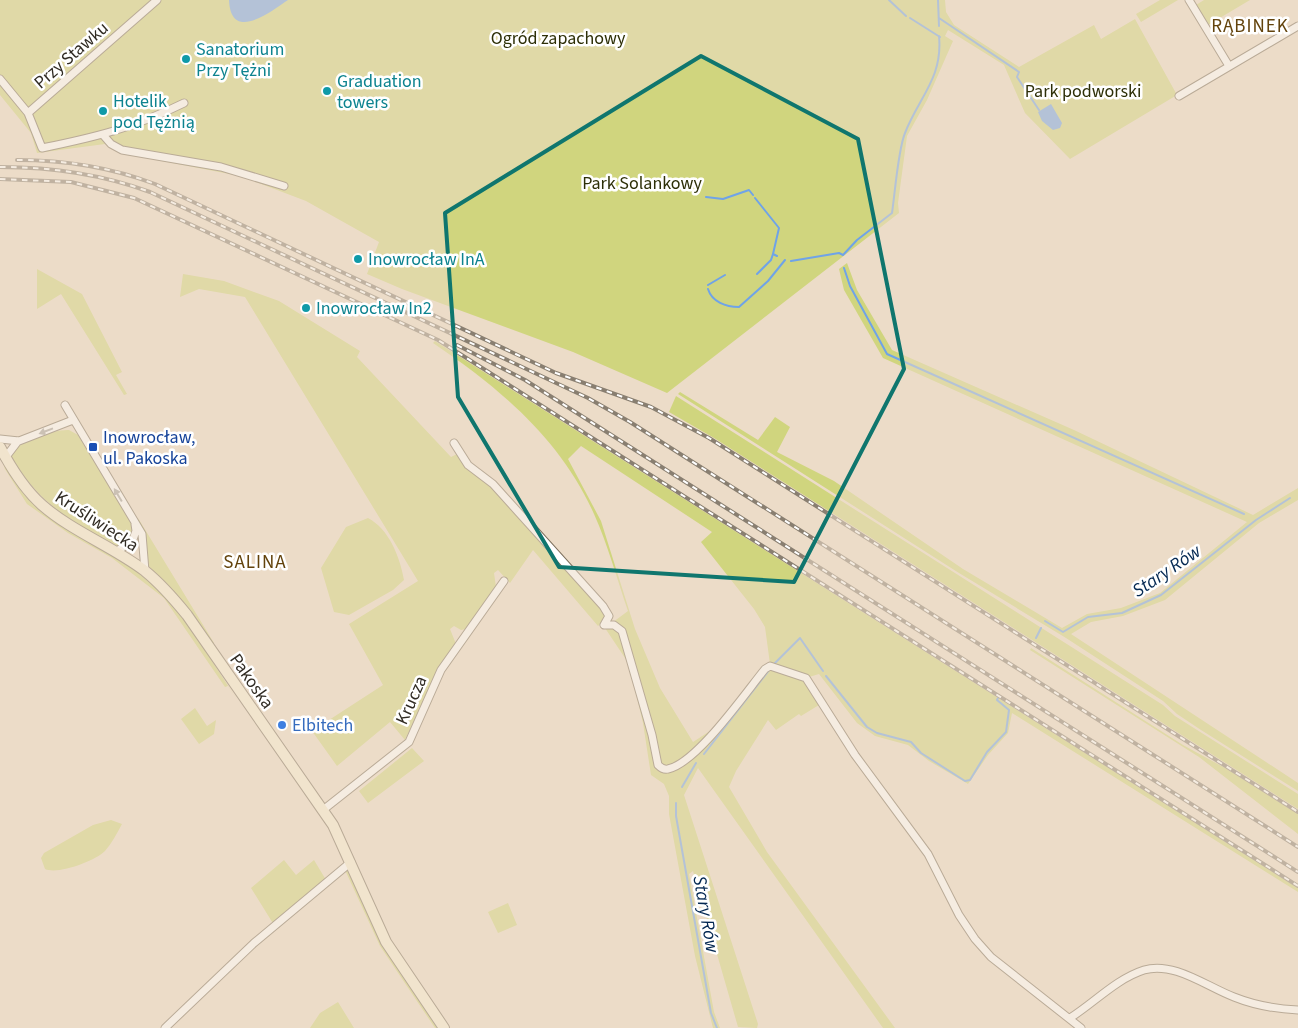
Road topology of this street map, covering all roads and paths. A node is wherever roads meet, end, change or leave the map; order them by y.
1 (157, 0) edge
2 (1189, 0) edge
3 (1298, 26) edge
4 (1228, 66) junction
5 (0, 79) edge
6 (1179, 96) dead end
7 (184, 104) dead end
8 (28, 113) junction
9 (104, 136) junction
10 (284, 186) dead end
11 (65, 405) dead end
12 (73, 420) junction
13 (0, 439) edge
14 (19, 441) junction
15 (454, 443) dead end
16 (0, 447) edge
17 (6, 458) junction
18 (133, 520) junction
19 (115, 552) junction
20 (145, 571) junction
21 (504, 581) dead end
22 (323, 810) junction
23 (351, 862) junction
24 (1298, 1010) edge
25 (1070, 1018) junction
26 (165, 1028) edge
27 (444, 1028) edge
28 (1081, 1028) edge

1 - 8 street, Przy Stawku
2 - 4 street
3 - 4 street
4 - 6 street
5 - 8 street
7 - 9 street
8 - 9 street
9 - 10 street
11 - 12 street
12 -> 14 street
18 -> 12 street
13 - 14 street
14 - 17 street
15 - 25 street
16 - 17 main road, Kruśliwiecka
17 - 19 main road, Kruśliwiecka
18 - 19 street
18 - 20 street
19 - 20 main road, Kruśliwiecka
20 - 22 main road, Pakoska
21 - 22 street, Krucza
22 - 23 main road, Pakoska
23 - 26 street
23 - 27 main road, Pakoska
24 - 25 street
25 - 28 street

